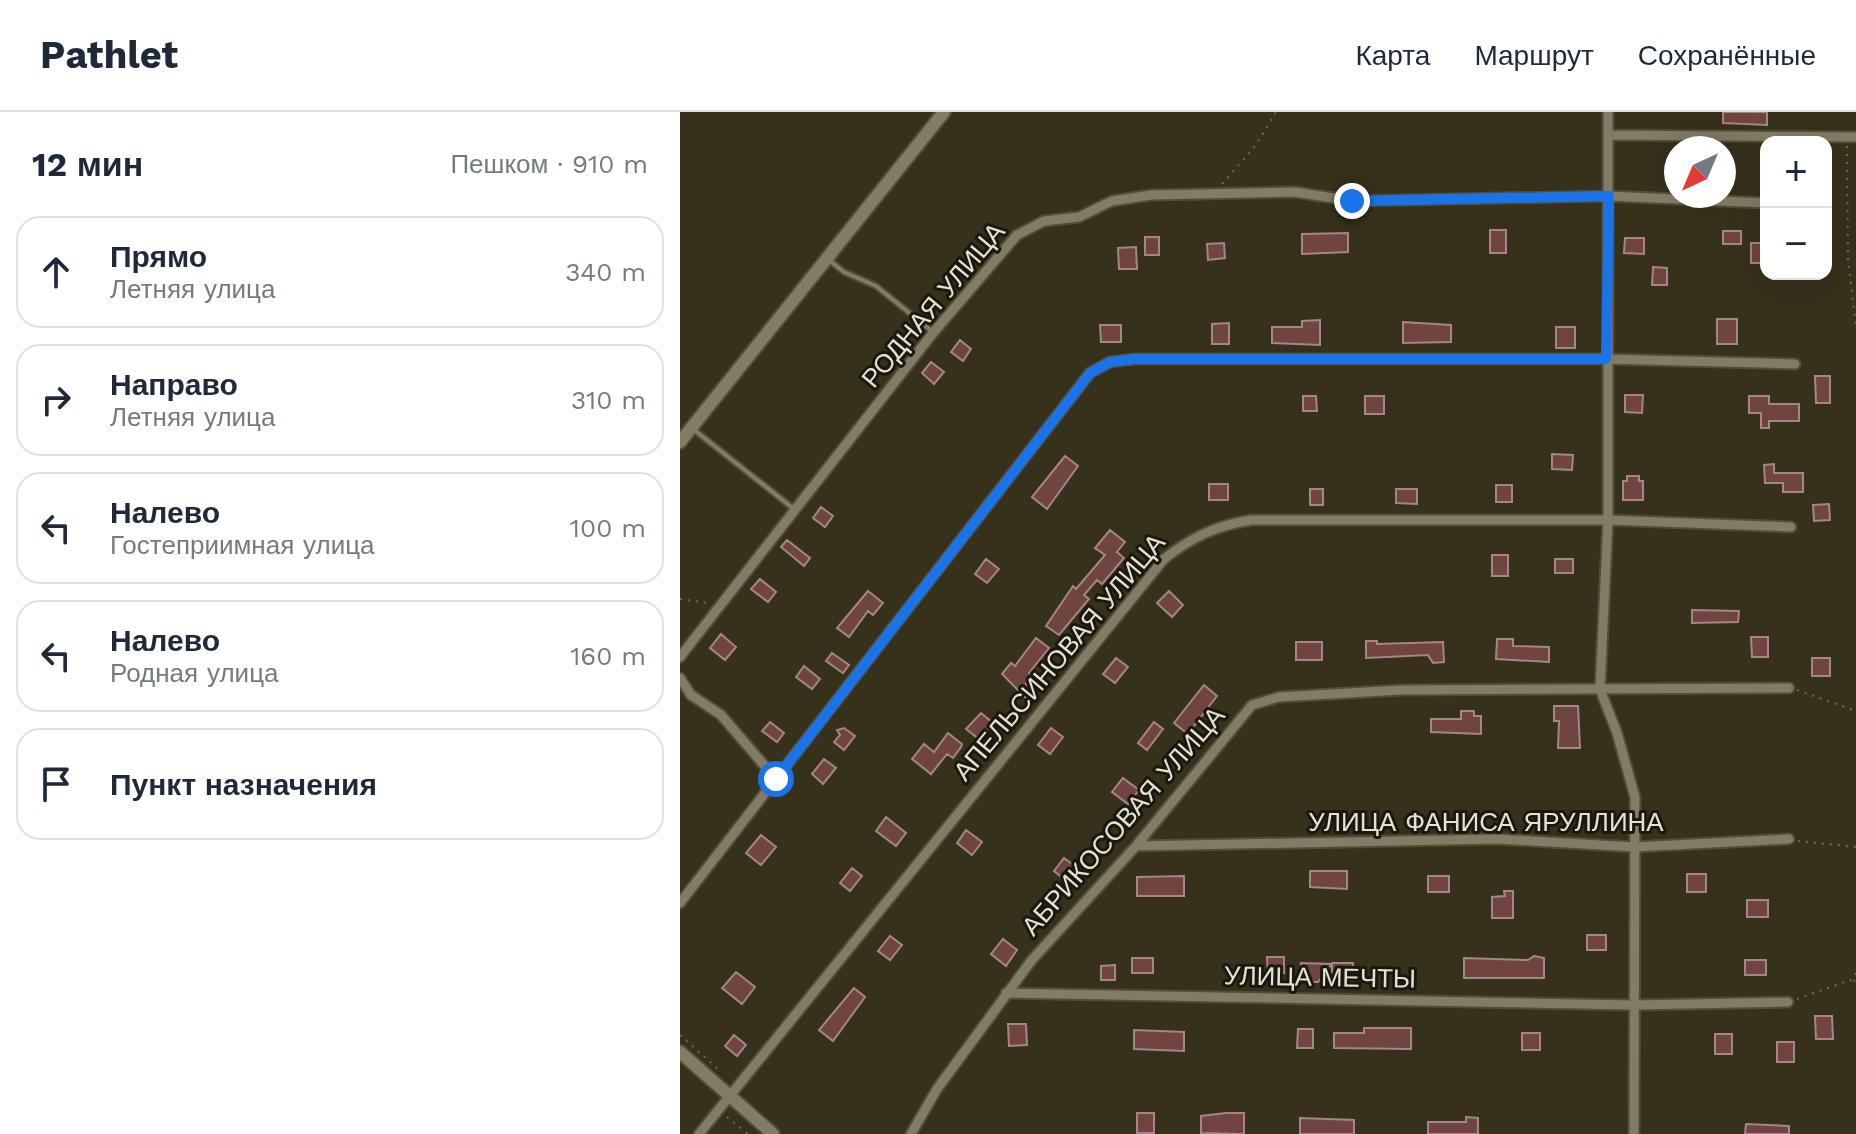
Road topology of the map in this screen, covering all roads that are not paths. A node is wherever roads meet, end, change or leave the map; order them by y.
1 (944, 112) edge
2 (1608, 112) edge
3 (1609, 135) junction
4 (1851, 136) edge
5 (1609, 196) junction
6 (1760, 203) edge
7 (827, 259) junction
8 (933, 333) junction
9 (1606, 359) junction
10 (1795, 364) dead end
11 (691, 428) junction
12 (680, 442) edge
13 (794, 509) junction
14 (1608, 520) junction
15 (1791, 527) dead end
16 (680, 657) edge
17 (680, 678) edge
18 (1789, 688) road end
19 (1600, 689) junction
20 (776, 779) junction
21 (1789, 839) road end
22 (1136, 846) junction
23 (1634, 847) junction
24 (680, 903) edge
25 (1006, 993) junction
26 (1788, 1002) road end
27 (1633, 1005) junction
28 (680, 1052) edge
29 (730, 1095) junction
30 (699, 1134) edge
31 (773, 1134) edge
32 (911, 1134) edge
33 (1634, 1134) edge

1 - 7 main road
2 - 3 street
3 - 4 street
3 - 5 street
5 - 6 street, РОДНАЯ УЛИЦА
5 - 8 street, РОДНАЯ УЛИЦА
5 - 9 street
7 - 8 lane
7 - 11 main road
8 - 13 street, РОДНАЯ УЛИЦА
9 - 10 street
9 - 14 street
9 - 20 street
11 - 12 main road
11 - 13 lane
13 - 16 street, РОДНАЯ УЛИЦА
14 - 15 street, АПЕЛЬСИНОВАЯ УЛИЦА
14 - 19 street
14 - 29 street, АПЕЛЬСИНОВАЯ УЛИЦА
17 - 20 street
18 - 19 street, АБРИКОСОВАЯ УЛИЦА
19 - 22 street, АБРИКОСОВАЯ УЛИЦА
19 - 23 street
20 - 24 street
21 - 23 street, УЛИЦА ФАНИСА ЯРУЛЛИНА
22 - 23 street, УЛИЦА ФАНИСА ЯРУЛЛИНА
22 - 25 street, АБРИКОСОВАЯ УЛИЦА
23 - 27 street
25 - 27 street, УЛИЦА МЕЧТЫ
25 - 32 street, АБРИКОСОВАЯ УЛИЦА
26 - 27 street, УЛИЦА МЕЧТЫ
27 - 33 street
28 - 29 main road
29 - 30 street, АПЕЛЬСИНОВАЯ УЛИЦА
29 - 31 main road

